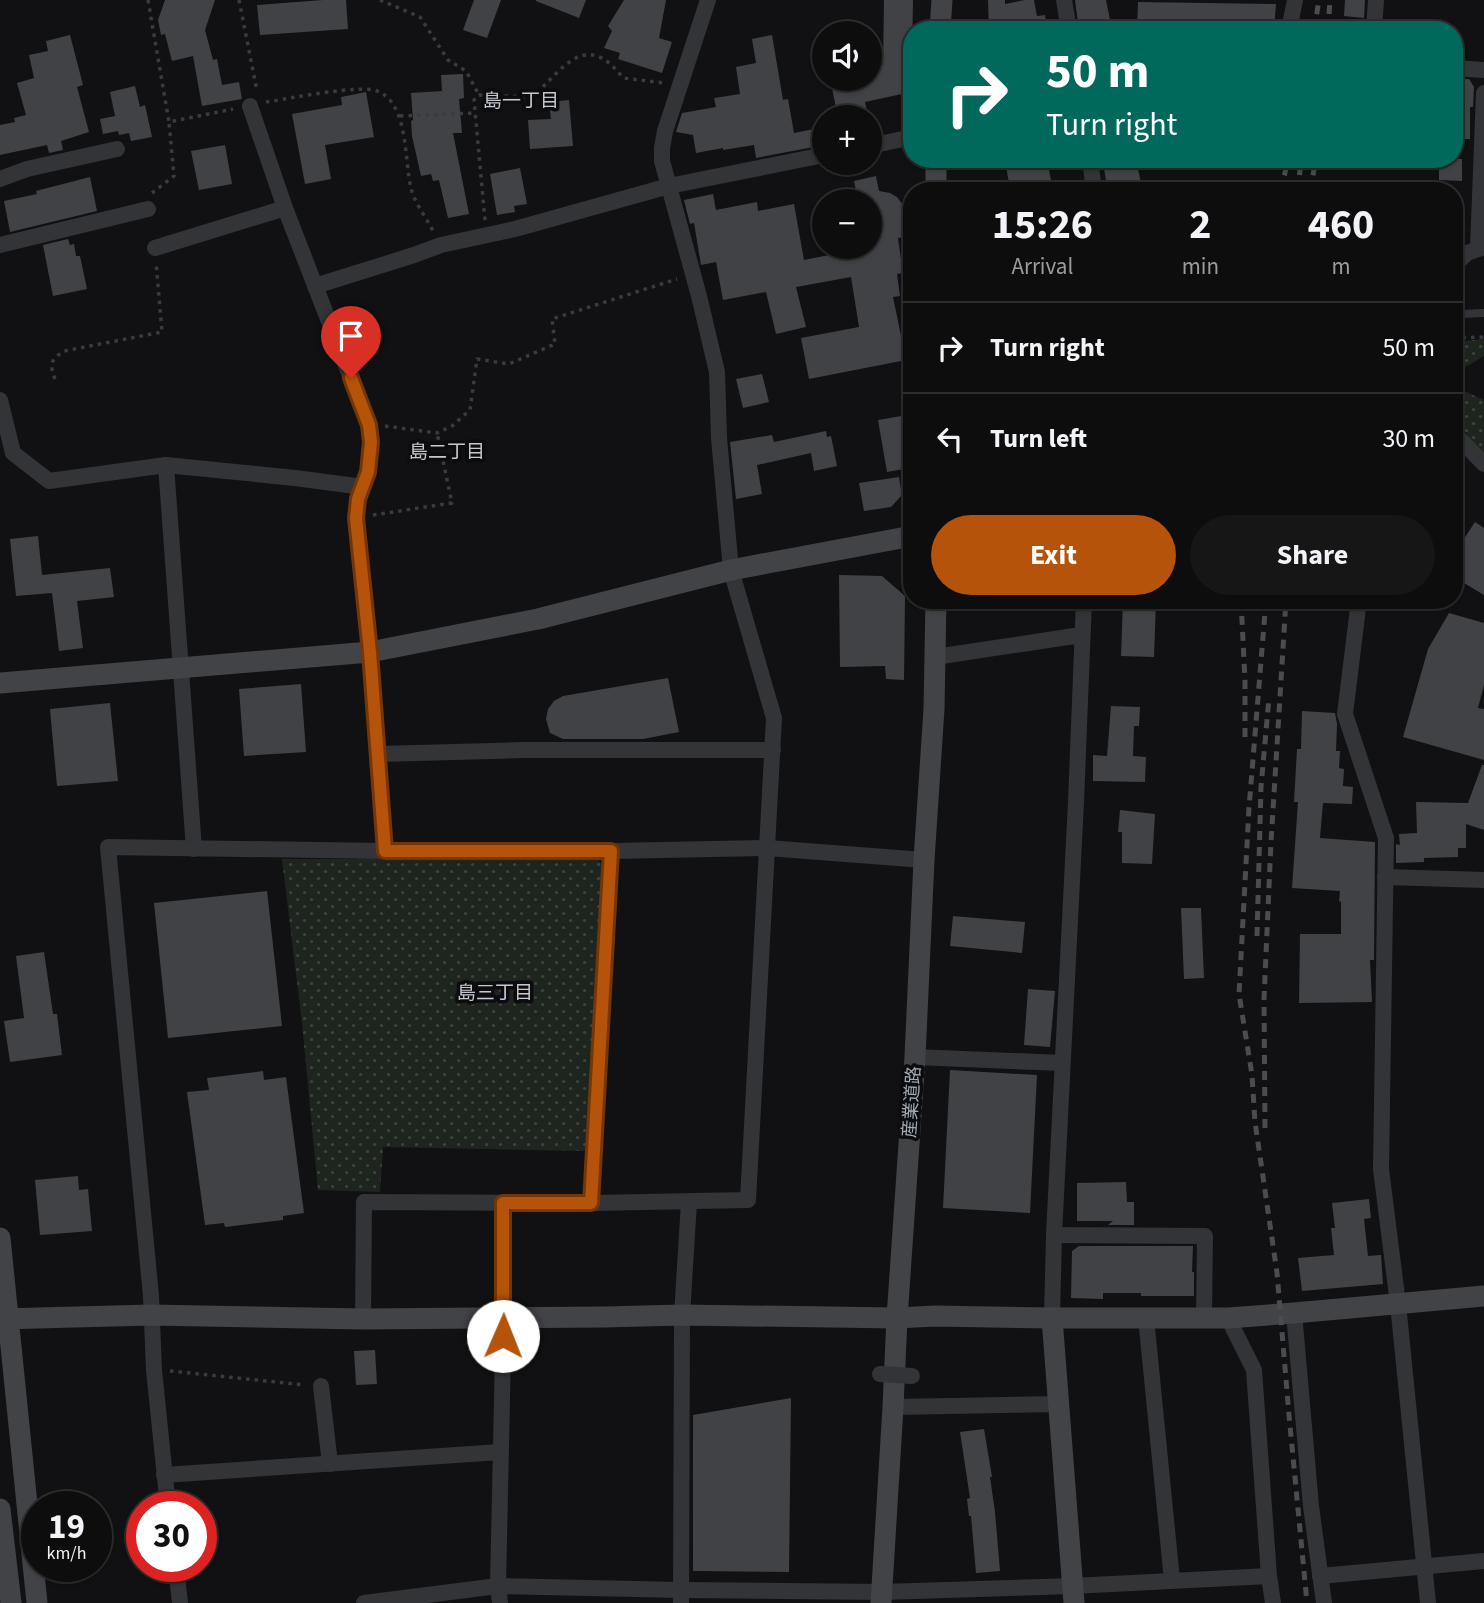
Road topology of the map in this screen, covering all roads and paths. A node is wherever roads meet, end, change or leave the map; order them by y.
1 (148, 0) edge
2 (239, 0) edge
3 (380, 0) edge
4 (708, 0) edge
5 (942, 0) edge
6 (1064, 0) edge
7 (1295, 0) edge
8 (1376, 0) edge
9 (941, 21) edge
10 (1068, 21) edge
11 (1291, 21) edge
12 (1375, 21) edge
13 (1463, 69) edge
14 (1484, 71) edge
15 (681, 85) junction
16 (1484, 93) edge
17 (479, 95) junction
18 (250, 106) joint
19 (475, 113) junction
20 (400, 116) junction
21 (169, 122) junction
22 (903, 139) edge
23 (882, 143) edge
24 (117, 149) dead end
25 (812, 157) edge
26 (0, 179) edge
27 (668, 187) junction
28 (285, 208) junction
29 (148, 209) joint
30 (486, 236) junction
31 (0, 245) edge
32 (440, 245) junction
33 (1481, 247) edge
34 (155, 248) joint
35 (1463, 257) edge
36 (693, 274) junction
37 (315, 286) junction
38 (1484, 313) edge
39 (1463, 314) edge
40 (1484, 337) edge
41 (1463, 338) edge
42 (55, 379) dead end
43 (0, 400) edge
44 (369, 425) junction
45 (437, 433) junction
46 (1463, 442) edge
47 (1484, 464) edge
48 (166, 465) junction
49 (363, 487) junction
50 (356, 518) junction
51 (903, 538) edge
52 (731, 570) junction
53 (936, 609) edge
54 (1083, 609) edge
55 (1358, 609) edge
56 (1081, 635) junction
57 (370, 652) junction
58 (935, 657) junction
59 (180, 667) junction
60 (0, 683) edge
61 (773, 750) junction
62 (379, 754) junction
63 (766, 848) junction
64 (194, 849) junction
65 (385, 851) junction
66 (611, 851) junction
67 (924, 860) junction
68 (1385, 877) junction
69 (1484, 880) edge
70 (915, 1057) junction
71 (1062, 1063) junction
72 (689, 1202) junction
73 (503, 1203) junction
74 (591, 1203) junction
75 (1054, 1235) junction
76 (0, 1238) edge
77 (1484, 1296) edge
78 (1398, 1304) junction
79 (1294, 1314) junction
80 (151, 1315) junction
81 (682, 1315) junction
82 (504, 1317) junction
83 (1204, 1317) junction
84 (897, 1318) junction
85 (1052, 1318) junction
86 (1146, 1318) junction
87 (1228, 1318) junction
88 (4, 1319) edge
89 (363, 1319) junction
90 (154, 1370) junction
91 (880, 1374) dead end
92 (912, 1376) dead end
93 (321, 1386) joint
94 (1059, 1404) junction
95 (893, 1407) junction
96 (500, 1452) junction
97 (330, 1464) junction
98 (164, 1475) junction
99 (166, 1491) edge
100 (0, 1509) edge
101 (1484, 1561) edge
102 (1424, 1566) junction
103 (1269, 1576) junction
104 (1320, 1576) junction
105 (1172, 1580) junction
106 (178, 1582) edge
107 (498, 1586) junction
108 (1074, 1595) edge
109 (681, 1596) edge
110 (882, 1597) edge
111 (10, 1603) edge
112 (37, 1603) edge
113 (180, 1603) edge
114 (364, 1603) edge
115 (500, 1603) edge
116 (1273, 1603) edge
117 (1324, 1603) edge
118 (1428, 1603) edge

1 - 21 path
2 - 20 path
3 - 17 path
4 - 15 street
5 - 9 street
6 - 10 street
7 - 11 street
8 - 12 street
13 - 14 street
15 - 17 path
15 - 27 street
16 - 33 street
17 - 19 path
18 - 21 path
18 - 28 street
19 - 20 path
19 - 30 path
20 - 32 path
21 - 29 path
22 - 23 street
24 - 26 street
25 - 27 street
27 - 30 street
27 - 36 street
28 - 34 street
28 - 37 street
29 - 31 street
30 - 32 street
32 - 37 street
33 - 35 street
34 - 42 path
36 - 45 path
36 - 52 street
37 - 44 street
38 - 39 lane
40 - 41 path
43 - 48 street
44 - 45 path
44 - 49 street
45 - 50 path
46 - 47 street
48 - 49 street
48 - 59 street
49 - 50 street
50 - 57 street
51 - 52 street
52 - 57 street
52 - 61 street
53 - 58 street, 産業道路
54 - 56 street
55 - 68 street
56 - 58 street
56 - 71 street
57 - 59 street
57 - 62 street
58 - 67 street, 産業道路
59 - 60 street
59 - 64 street
61 - 62 street
61 - 63 street
62 - 65 street
63 - 66 street
63 - 67 street
63 - 72 street
64 - 65 street
64 - 80 street
65 - 66 street
66 - 74 street
67 - 70 street, 産業道路
68 - 69 street
68 - 78 street
70 - 71 street
70 - 84 street, 産業道路
71 - 75 street
72 - 74 street
72 - 81 street
73 - 74 street
73 - 82 street
73 - 89 street
75 - 83 street
75 - 85 street
76 - 88 street
77 - 78 street
78 - 79 street
78 - 102 street
79 - 87 street
79 - 104 street
80 - 88 street
80 - 89 street
80 - 90 street
81 - 82 street
81 - 84 street
81 - 109 street
82 - 89 street
82 - 96 street
83 - 86 street
83 - 87 street
84 - 85 street
84 - 95 street, 産業道路
85 - 86 street
85 - 94 street
86 - 105 street
87 - 103 street
88 - 112 street
90 - 93 path
90 - 98 street
91 - 92 street, bridge
93 - 97 street
94 - 95 street
94 - 108 street
95 - 110 street, 産業道路
96 - 97 street
96 - 107 street
97 - 98 street
98 - 99 street
100 - 111 street
101 - 102 street
102 - 104 street
102 - 118 street
103 - 105 street
103 - 116 street
104 - 117 street
105 - 108 street
106 - 113 street
107 - 109 street
107 - 114 street
107 - 115 street
108 - 110 street
109 - 110 street

